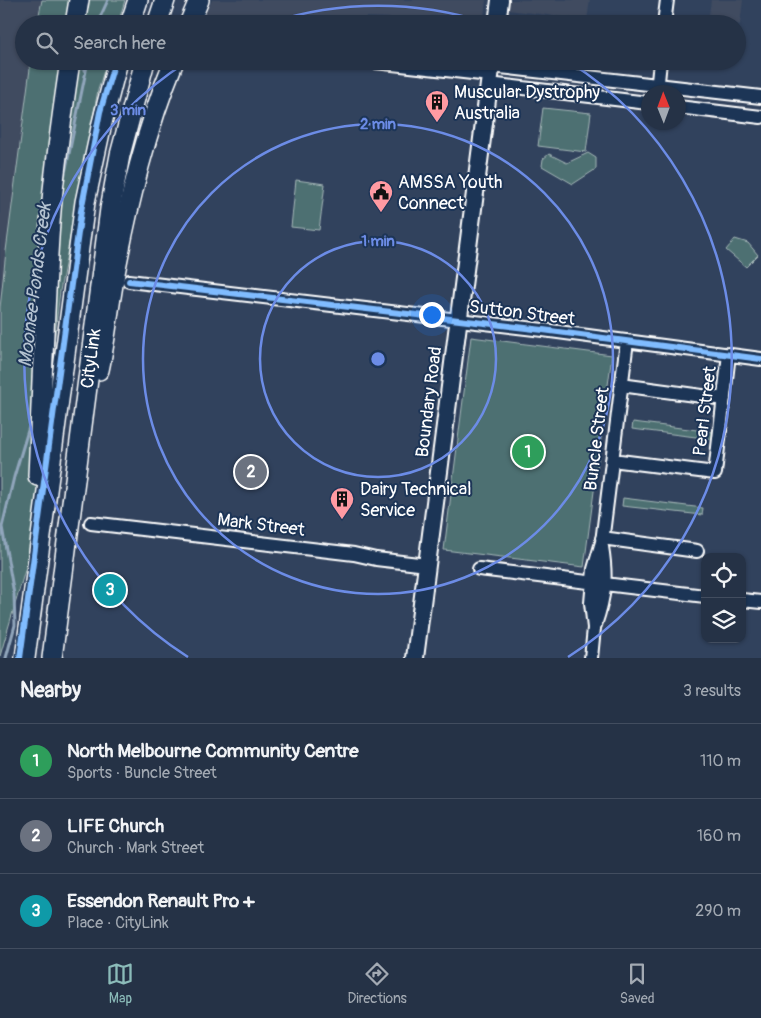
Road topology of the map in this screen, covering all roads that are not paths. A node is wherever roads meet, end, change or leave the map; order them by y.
1 (80, 0) edge
2 (138, 0) edge
3 (165, 0) edge
4 (200, 0) edge
5 (500, 0) edge
6 (667, 0) edge
7 (77, 15) edge
8 (133, 15) edge
9 (160, 15) edge
10 (193, 15) edge
11 (498, 15) edge
12 (665, 15) edge
13 (69, 70) edge
14 (116, 70) edge
15 (143, 70) edge
16 (171, 70) edge
17 (468, 70) edge
18 (659, 70) edge
19 (491, 72) edge
20 (657, 85) edge
21 (641, 87) edge
22 (686, 91) edge
23 (761, 97) edge
24 (641, 102) edge
25 (686, 108) edge
26 (761, 117) edge
27 (129, 281) dead end
28 (460, 320) junction
29 (627, 341) junction
30 (729, 354) junction
31 (761, 359) edge
32 (621, 385) junction
33 (724, 399) junction
34 (612, 460) junction
35 (91, 523) dead end
36 (68, 530) junction
37 (602, 540) junction
38 (697, 551) dead end
39 (427, 565) junction
40 (479, 569) dead end
41 (599, 583) junction
42 (701, 596) edge
43 (746, 600) edge
44 (761, 602) edge
45 (32, 609) junction
46 (25, 658) edge
47 (52, 658) edge
48 (415, 658) edge
49 (591, 658) edge

1 - 7 highway
2 - 8 highway
3 - 9 highway
4 - 10 highway
5 - 11 main road
6 - 12 street
13 - 45 highway
14 - 45 highway, CityLink
15 - 36 highway, CityLink
16 - 36 highway
17 - 19 street
18 - 20 street
19 - 21 street
19 - 24 street
19 - 28 main road, Boundary Road
22 - 23 street
25 - 26 street
27 - 28 street, Sutton Street
28 - 29 street, Sutton Street
28 - 39 main road, Boundary Road
29 - 30 street, Sutton Street
29 - 32 street, Buncle Street
30 - 31 street, Sutton Street
30 - 33 street, Pearl Street
32 - 33 street
32 - 34 street, Buncle Street
33 - 34 street, Pearl Street
34 - 37 street, Buncle Street
35 - 39 street, Mark Street
36 - 47 highway, CityLink
37 - 38 street
37 - 41 street, Buncle Street
39 - 48 main road, Boundary Road
40 - 41 street
41 - 42 street
41 - 49 street, Buncle Street
43 - 44 street
45 - 46 highway, CityLink

